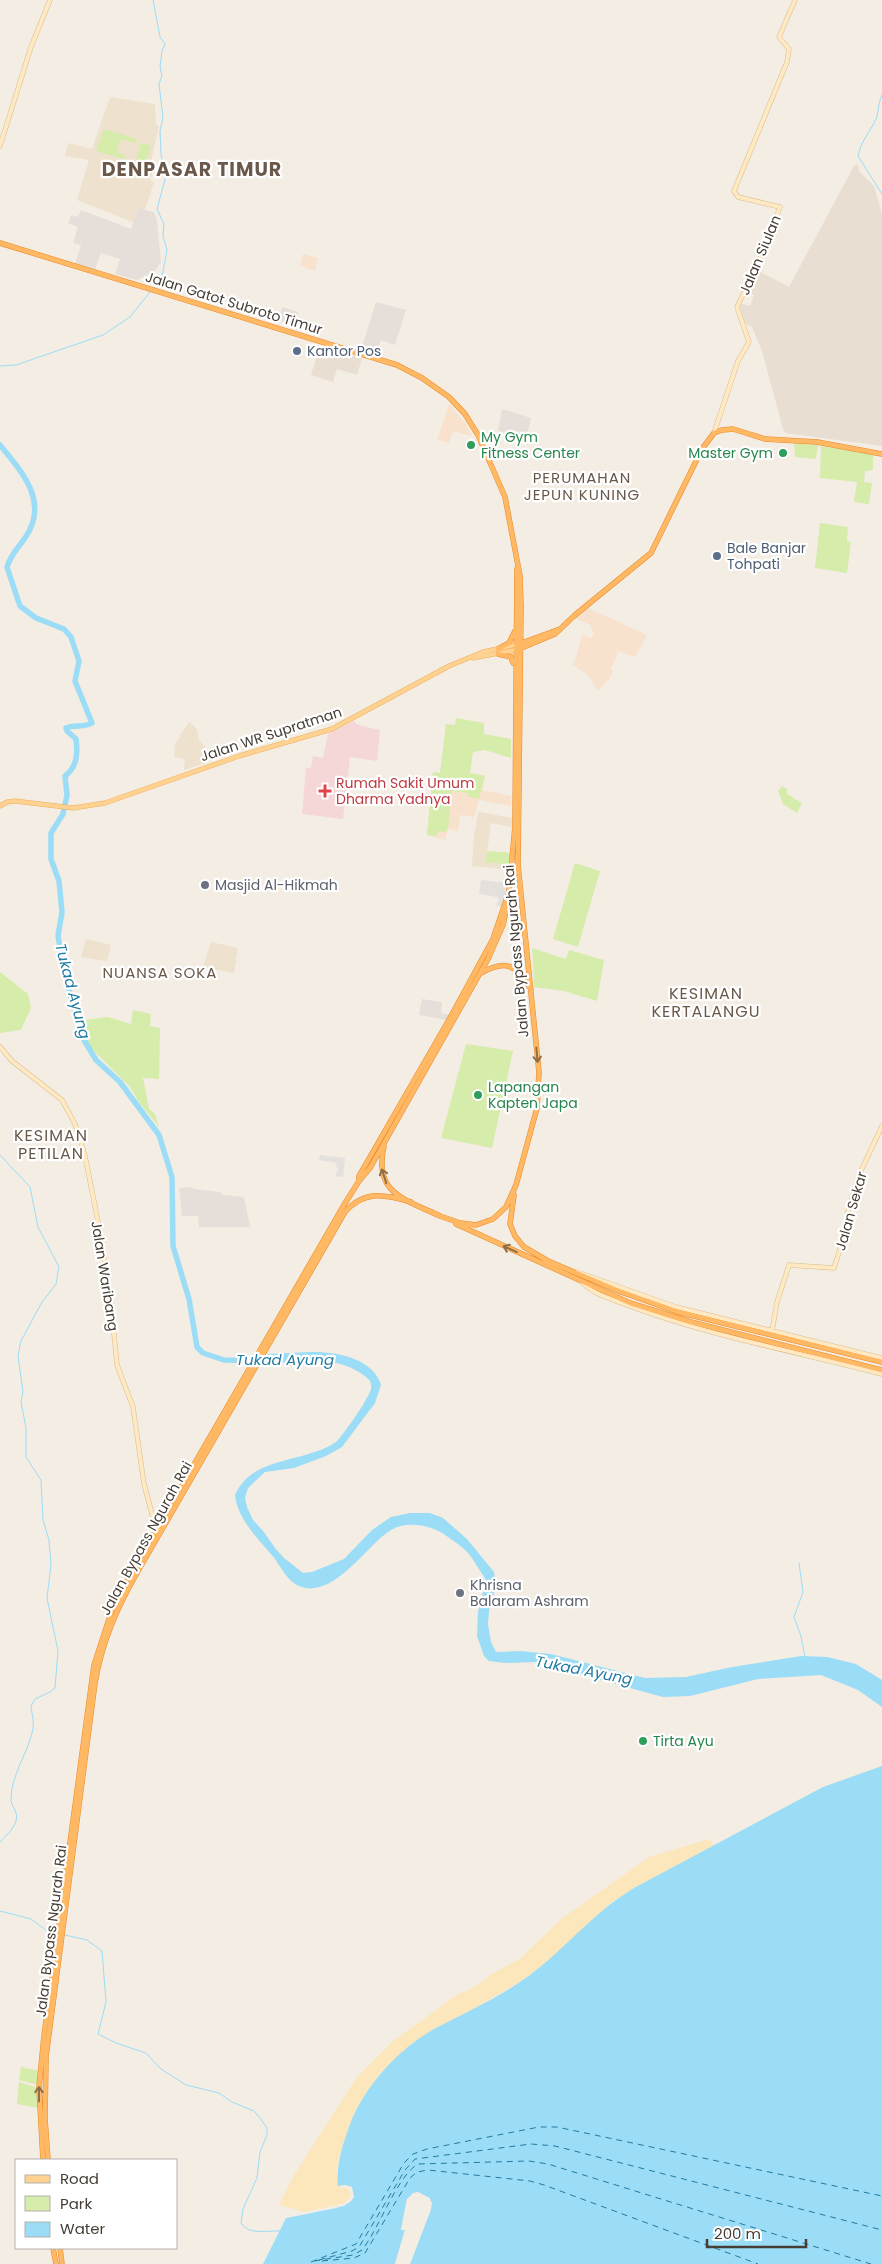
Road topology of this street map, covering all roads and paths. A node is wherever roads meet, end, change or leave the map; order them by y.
1 (50, 0) edge
2 (795, 0) edge
3 (0, 146) edge
4 (0, 243) edge
5 (714, 433) junction
6 (882, 454) edge
7 (519, 625) junction
8 (538, 639) junction
9 (518, 646) junction
10 (498, 652) junction
11 (521, 667) junction
12 (515, 672) junction
13 (517, 755) junction
14 (0, 806) edge
15 (507, 899) junction
16 (480, 973) junction
17 (531, 990) junction
18 (0, 1047) edge
19 (882, 1126) edge
20 (387, 1137) junction
21 (359, 1181) junction
22 (515, 1188) junction
23 (411, 1202) junction
24 (437, 1215) junction
25 (575, 1272) junction
26 (579, 1280) junction
27 (772, 1332) junction
28 (262, 1353) junction
29 (857, 1354) junction
30 (882, 1358) edge
31 (882, 1362) edge
32 (882, 1372) edge
33 (159, 1531) junction
34 (57, 1951) junction
35 (43, 2159) edge
36 (48, 2159) edge
37 (54, 2249) edge
38 (60, 2249) edge
39 (56, 2264) edge
40 (62, 2264) edge

1 - 3 street
2 - 5 street, Jalan Siulan
4 - 7 highway, Jalan Gatot Subroto Timur
5 - 6 highway
5 - 8 highway, Jalan WR Supratman
7 - 8 highway
7 - 9 highway, Jalan Gatot Subroto Timur
7 - 10 highway
8 - 9 highway, Jalan WR Supratman
8 - 11 highway
9 - 10 main road, Jalan WR Supratman
9 - 11 highway, Jalan Bypass Ngurah Rai
9 - 12 highway, Jalan Bypass Ngurah Rai
10 - 12 highway
10 - 14 main road, Jalan WR Supratman
11 - 13 highway, Jalan Bypass Ngurah Rai
12 - 13 highway, Jalan Bypass Ngurah Rai
13 - 15 highway, Jalan Bypass Ngurah Rai
13 - 17 highway, Jalan Bypass Ngurah Rai
15 - 16 highway, Jalan Bypass Ngurah Rai
15 - 21 highway, Jalan Bypass Ngurah Rai
16 - 17 highway
16 - 20 highway, Jalan Bypass Ngurah Rai
17 -> 22 highway, Jalan Bypass Ngurah Rai
18 - 33 street, Jalan Waribang
19 - 27 street, Jalan Sekar
20 - 21 highway, Jalan Bypass Ngurah Rai
23 -> 20 highway, Jalan Bypass Ngurah Rai
21 - 28 highway, Jalan Bypass Ngurah Rai
22 - 24 highway
22 - 25 highway
23 - 24 highway, Jalan Bypass Ngurah Rai
23 - 28 highway, Jalan Bypass Ngurah Rai
26 -> 24 highway
25 - 26 highway
25 - 27 highway
26 - 32 highway
27 - 29 highway
28 - 33 highway, Jalan Bypass Ngurah Rai
29 - 30 street
29 - 31 highway
33 - 34 highway, Jalan Bypass Ngurah Rai
35 -> 34 highway, Jalan Bypass Ngurah Rai
34 - 36 highway, Jalan Bypass Ngurah Rai
37 - 39 highway
38 - 40 highway

